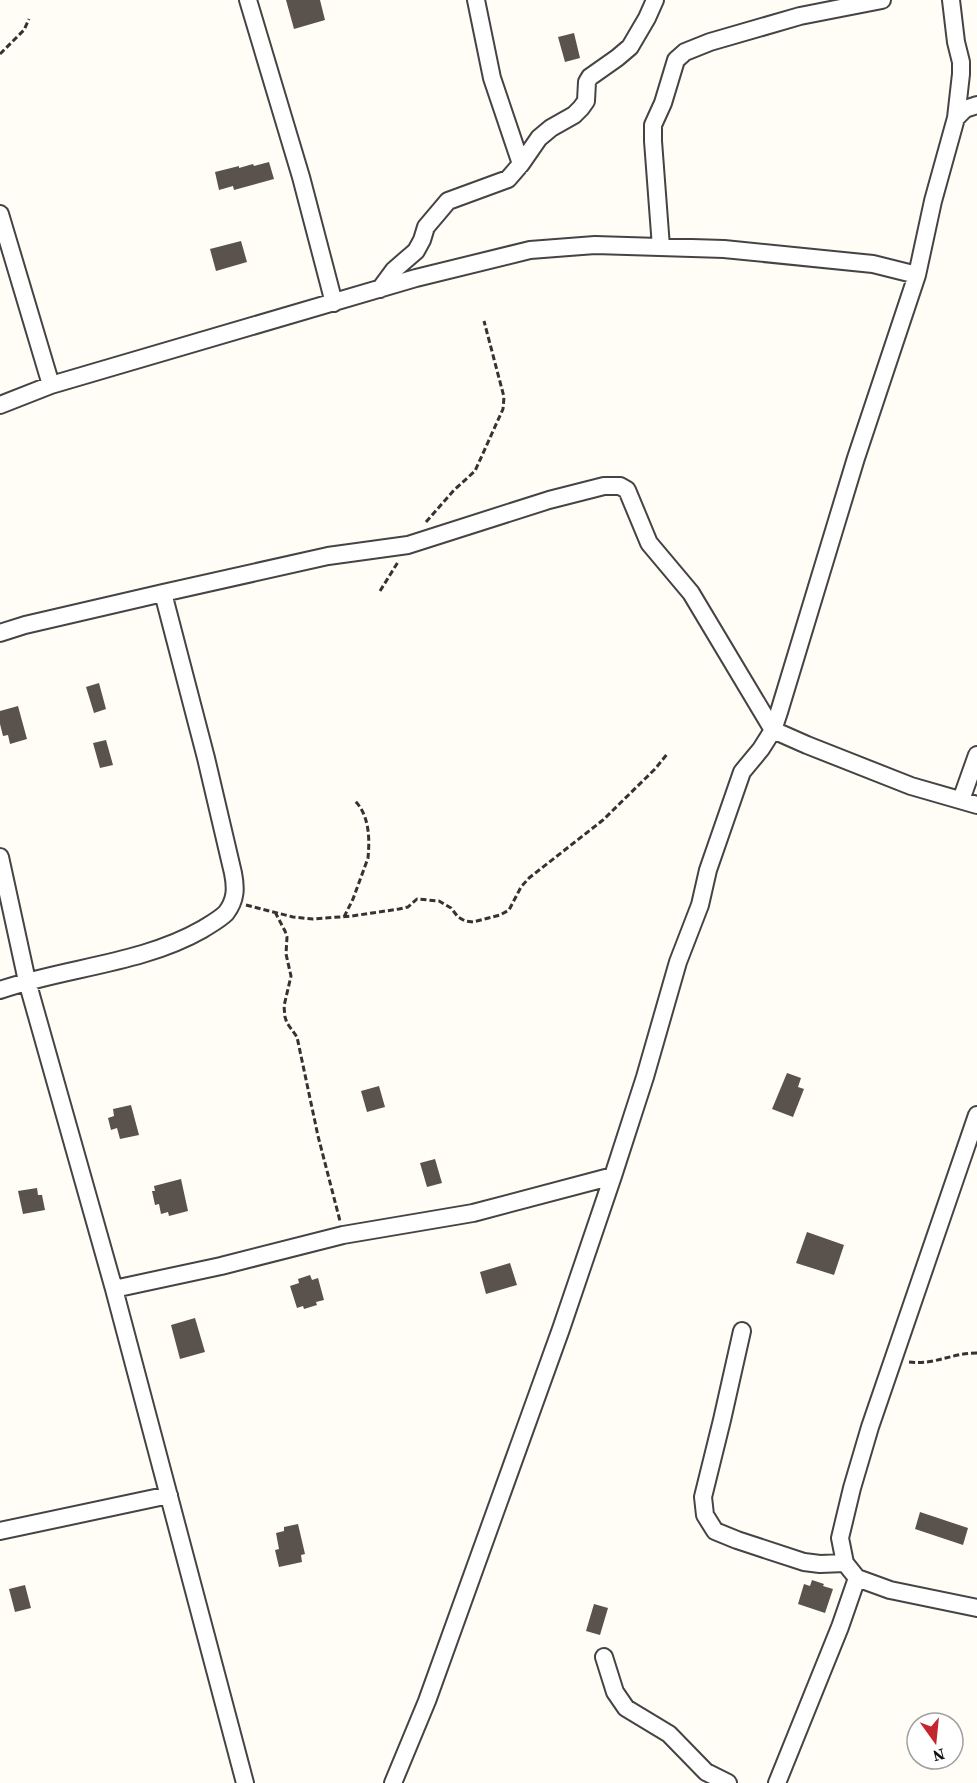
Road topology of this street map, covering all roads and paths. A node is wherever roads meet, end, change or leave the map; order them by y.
1 (248, 0) edge
2 (476, 0) edge
3 (655, 0) edge
4 (882, 0) edge
5 (951, 0) edge
6 (29, 19) dead end
7 (0, 54) edge
8 (977, 105) edge
9 (956, 118) junction
10 (521, 164) junction
11 (0, 216) edge
12 (661, 247) junction
13 (917, 275) junction
14 (380, 289) junction
15 (334, 303) junction
16 (484, 321) dead end
17 (51, 385) junction
18 (0, 405) edge
19 (408, 546) junction
20 (380, 591) dead end
21 (163, 593) junction
22 (0, 633) edge
23 (773, 730) junction
24 (668, 753) dead end
25 (977, 756) edge
26 (354, 800) dead end
27 (969, 802) edge
28 (0, 857) edge
29 (233, 901) junction
30 (275, 912) junction
31 (344, 917) junction
32 (27, 981) junction
33 (0, 990) edge
34 (977, 1115) edge
35 (613, 1176) junction
36 (343, 1235) junction
37 (114, 1289) junction
38 (742, 1330) dead end
39 (977, 1353) edge
40 (894, 1356) junction
41 (169, 1495) junction
42 (0, 1532) edge
43 (845, 1563) junction
44 (857, 1578) junction
45 (977, 1608) edge
46 (604, 1657) dead end
47 (245, 1783) edge
48 (393, 1783) edge
49 (728, 1783) edge
50 (777, 1783) edge

1 - 15 street
2 - 10 street
3 - 10 street
4 - 12 street
5 - 9 street
6 - 7 path
8 - 9 street
9 - 13 street
10 - 14 street
11 - 17 street
12 - 13 street
12 - 14 street
13 - 23 street
14 - 15 street
15 - 17 street
16 - 19 path
17 - 18 street
19 - 20 path
19 - 21 street
19 - 23 street
21 - 22 street
21 - 29 street
23 - 27 street
23 - 35 street
24 - 31 path
25 - 27 street
26 - 31 path
28 - 32 street
29 - 30 path
29 - 32 street
30 - 31 path
30 - 36 path
32 - 33 street
32 - 37 street
34 - 40 street
35 - 36 street
35 - 48 street
36 - 37 street
37 - 41 street
38 - 43 street
39 - 40 path
40 - 43 street
41 - 42 street
41 - 47 street
43 - 44 street
44 - 45 street
44 - 50 street
46 - 49 street

